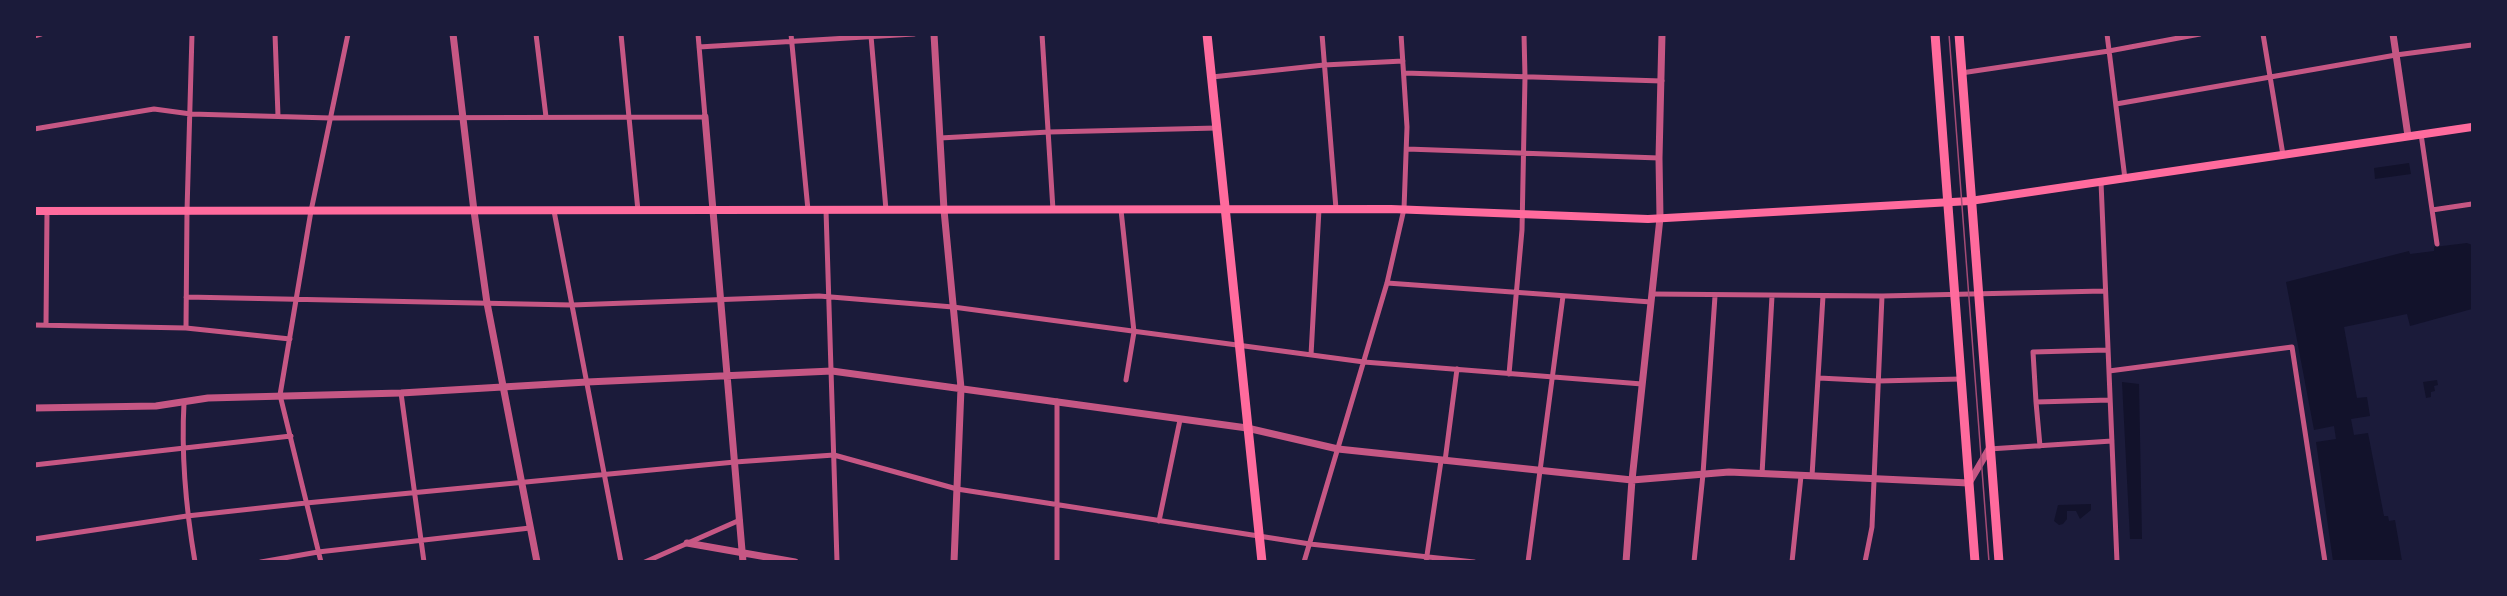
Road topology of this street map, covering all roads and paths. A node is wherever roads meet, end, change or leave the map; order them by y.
1 (40, 34) edge
2 (192, 34) edge
3 (275, 34) edge
4 (348, 34) edge
5 (453, 34) edge
6 (536, 34) edge
7 (621, 34) edge
8 (698, 34) edge
9 (914, 34) edge
10 (934, 34) edge
11 (1042, 34) edge
12 (1207, 34) edge
13 (1322, 34) edge
14 (1401, 34) edge
15 (1524, 34) edge
16 (1662, 34) edge
17 (1935, 34) edge
18 (1959, 34) edge
19 (2107, 34) edge
20 (2200, 34) edge
21 (2263, 34) edge
22 (2393, 34) edge
23 (34, 36) edge
24 (871, 36) edge
25 (791, 38) edge
26 (2472, 45) edge
27 (699, 47) junction
28 (2109, 51) junction
29 (2396, 55) junction
30 (1403, 61) junction
31 (1324, 65) junction
32 (1404, 73) junction
33 (1961, 73) junction
34 (2270, 76) junction
35 (1212, 77) junction
36 (1525, 77) junction
37 (1662, 81) junction
38 (2116, 104) junction
39 (191, 114) junction
40 (278, 116) junction
41 (546, 117) junction
42 (629, 117) junction
43 (705, 117) junction
44 (330, 118) junction
45 (462, 118) junction
46 (2472, 127) edge
47 (1217, 128) junction
48 (34, 129) edge
49 (1049, 132) junction
50 (2421, 134) junction
51 (2408, 136) junction
52 (940, 138) junction
53 (1407, 149) junction
54 (1523, 153) junction
55 (2283, 155) junction
56 (1659, 158) junction
57 (2126, 179) junction
58 (2101, 182) junction
59 (1970, 201) junction
60 (1949, 203) junction
61 (2472, 204) edge
62 (1225, 209) junction
63 (1319, 209) junction
64 (1336, 209) junction
65 (1404, 209) junction
66 (808, 210) junction
67 (826, 210) junction
68 (886, 210) junction
69 (944, 210) junction
70 (1053, 210) junction
71 (1121, 210) junction
72 (2432, 210) junction
73 (34, 211) edge
74 (47, 211) junction
75 (187, 211) junction
76 (311, 211) junction
77 (474, 211) junction
78 (554, 211) junction
79 (638, 211) junction
80 (713, 211) junction
81 (1523, 214) junction
82 (1660, 218) junction
83 (2437, 244) dead end
84 (1387, 283) junction
85 (2104, 291) junction
86 (1518, 292) junction
87 (1956, 294) junction
88 (1977, 294) junction
89 (1563, 296) junction
90 (1715, 296) junction
91 (1772, 296) junction
92 (1823, 296) junction
93 (1881, 296) junction
94 (186, 297) junction
95 (830, 298) junction
96 (1652, 298) junction
97 (721, 299) junction
98 (297, 300) junction
99 (487, 303) junction
100 (572, 305) junction
101 (953, 308) junction
102 (46, 325) junction
103 (34, 326) edge
104 (186, 328) junction
105 (1134, 332) junction
106 (290, 339) junction
107 (1240, 346) junction
108 (2107, 350) junction
109 (1311, 355) junction
110 (1364, 362) junction
111 (1457, 369) junction
112 (832, 371) junction
113 (2109, 371) junction
114 (1509, 374) junction
115 (728, 376) junction
116 (1552, 377) junction
117 (1819, 378) junction
118 (1962, 379) junction
119 (1126, 380) dead end
120 (1878, 381) junction
121 (587, 382) junction
122 (1642, 384) junction
123 (504, 386) junction
124 (961, 388) junction
125 (401, 393) junction
126 (280, 395) junction
127 (2110, 400) junction
128 (1057, 401) junction
129 (2036, 402) junction
130 (184, 403) junction
131 (34, 408) edge
132 (1180, 420) junction
133 (1247, 428) junction
134 (291, 436) junction
135 (2112, 441) junction
136 (182, 446) junction
137 (2040, 446) junction
138 (1338, 449) junction
139 (1989, 449) junction
140 (834, 455) junction
141 (1443, 461) junction
142 (735, 462) junction
143 (34, 465) edge
144 (1539, 471) junction
145 (606, 474) junction
146 (1703, 474) junction
147 (1762, 474) junction
148 (1801, 476) junction
149 (1812, 476) junction
150 (1632, 480) junction
151 (1875, 480) junction
152 (1969, 483) junction
153 (523, 484) junction
154 (957, 489) junction
155 (414, 494) junction
156 (306, 503) junction
157 (1057, 505) junction
158 (187, 516) junction
159 (740, 520) junction
160 (1159, 521) junction
161 (530, 528) junction
162 (1259, 536) junction
163 (34, 539) edge
164 (421, 540) junction
165 (687, 543) junction
166 (1310, 544) junction
167 (318, 552) junction
168 (743, 558) edge
169 (1426, 559) edge
170 (195, 561) edge
171 (261, 561) edge
172 (321, 561) edge
173 (424, 561) edge
174 (537, 561) edge
175 (621, 561) edge
176 (645, 561) edge
177 (795, 561) edge
178 (837, 561) edge
179 (954, 561) edge
180 (1057, 561) edge
181 (1262, 561) edge
182 (1304, 561) edge
183 (1474, 561) edge
184 (1528, 561) edge
185 (1626, 561) edge
186 (1694, 561) edge
187 (1792, 561) edge
188 (1865, 561) edge
189 (1976, 561) edge
190 (1999, 561) edge
191 (2117, 561) edge
192 (2325, 561) edge

1 - 23 street
2 - 39 street
3 - 40 street
4 - 44 street
5 - 45 street
6 - 41 street
7 - 42 street
8 - 27 street
9 - 24 street
10 - 52 street
11 - 49 street
12 - 35 main road
13 - 31 street
14 - 30 street
15 - 36 street
16 - 37 street
17 - 60 main road
18 - 33 main road
19 - 28 street
20 - 28 street
21 - 34 street
22 - 29 street
24 - 25 street
24 - 68 street
25 - 27 street
25 - 66 street
26 - 29 street
27 - 43 street
28 - 33 street
28 - 38 street
29 - 34 street
29 - 51 street
30 - 31 street
30 - 32 street
31 - 35 street
31 - 64 street
32 - 36 street
32 - 53 street
33 - 59 main road
34 - 38 street
34 - 55 street
35 - 47 main road
36 - 37 street
36 - 54 street
37 - 56 street
38 - 57 street
39 - 40 street
39 - 48 street
39 - 75 street
40 - 44 street
41 - 42 street
41 - 45 street
42 - 43 street
42 - 79 street
43 - 80 street
44 - 45 street
44 - 76 street
45 - 77 street
46 - 50 main road
47 - 49 street
47 - 62 main road
49 - 52 street
49 - 70 street
50 - 51 main road
50 - 72 street
51 - 55 main road
52 - 69 street
53 - 54 street
53 - 65 street
54 - 56 street
54 - 81 street
55 - 57 main road
56 - 82 street
57 - 58 main road
58 - 59 main road
58 - 85 street
59 - 60 main road
59 - 88 main road
60 - 82 main road
60 - 87 main road
61 - 72 street
62 - 63 main road
62 - 71 main road
62 - 107 main road
63 - 64 main road
63 - 109 street
64 - 65 main road
65 - 81 main road
65 - 84 street
66 - 67 main road
66 - 80 main road
67 - 68 main road
67 - 95 street
68 - 69 main road
69 - 70 main road
69 - 101 street
70 - 71 main road
71 - 105 street
72 - 83 street
73 - 74 main road
74 - 75 main road
74 - 102 street
75 - 76 main road
75 - 94 street
76 - 77 main road
76 - 98 street
77 - 78 main road
77 - 99 street
78 - 79 main road
78 - 100 street
79 - 80 main road
80 - 97 street
81 - 82 main road
81 - 86 street
82 - 96 street
84 - 86 street
84 - 110 street
85 - 88 street
85 - 108 street
86 - 89 street
86 - 114 street
87 - 88 street
87 - 93 street
87 - 118 main road
88 - 139 main road
89 - 96 street
89 - 116 street
90 - 91 street
90 - 96 street
90 - 146 street
91 - 92 street
91 - 147 street
92 - 93 street
92 - 117 street
93 - 120 street
94 - 98 street
94 - 104 street
95 - 97 street
95 - 101 street
95 - 112 street
96 - 122 street
97 - 100 street
97 - 115 street
98 - 99 street
98 - 106 street
99 - 100 street
99 - 123 street
100 - 121 street
101 - 105 street
101 - 124 street
102 - 103 street
102 - 104 street
104 - 106 street
105 - 107 street
105 - 119 street
106 - 126 street
107 - 109 street
107 - 133 main road
108 - 113 street
108 - 129 street
109 - 110 street
110 - 111 street
110 - 138 street
111 - 114 street
111 - 141 street
112 - 115 street
112 - 124 street
112 - 140 street
113 - 127 street
113 - 192 street
114 - 116 street
115 - 121 street
115 - 142 street
116 - 122 street
116 - 144 street
117 - 120 street
117 - 149 street
118 - 120 street
118 - 152 main road
120 - 151 street
121 - 123 street
121 - 145 street
122 - 150 street
123 - 125 street
123 - 153 street
124 - 128 street
124 - 154 street
125 - 126 street
125 - 155 street
126 - 130 street
126 - 134 street
127 - 129 street
127 - 135 street
128 - 132 street
128 - 157 street
129 - 137 street
130 - 131 street
130 - 136 street
132 - 133 street
132 - 160 street
133 - 138 street
133 - 162 main road
134 - 136 street
134 - 156 street
135 - 137 street
135 - 191 street
136 - 143 street
136 - 158 street
137 - 139 street
138 - 141 street
138 - 166 street
139 - 152 street
139 - 190 main road
140 - 142 street
140 - 154 street
140 - 178 street
141 - 144 street
141 - 169 street
142 - 145 street
142 - 159 street
144 - 150 street
144 - 184 street
145 - 153 street
145 - 175 street
146 - 147 street
146 - 150 street
146 - 186 street
147 - 148 street
148 - 149 street
148 - 187 street
149 - 151 street
150 - 185 street
151 - 152 street
151 - 188 street
152 - 189 main road
153 - 155 street
153 - 161 street
154 - 157 street
154 - 179 street
155 - 156 street
155 - 164 street
156 - 158 street
156 - 167 street
157 - 160 street
157 - 180 street
158 - 163 street
158 - 170 street
159 - 165 street
159 - 168 street
160 - 162 street
161 - 164 street
161 - 174 street
162 - 166 street
162 - 181 main road
164 - 167 street
164 - 173 street
165 - 168 street
165 - 176 street
166 - 169 street
166 - 182 street
167 - 171 street
167 - 172 street
168 - 177 street
169 - 183 street

